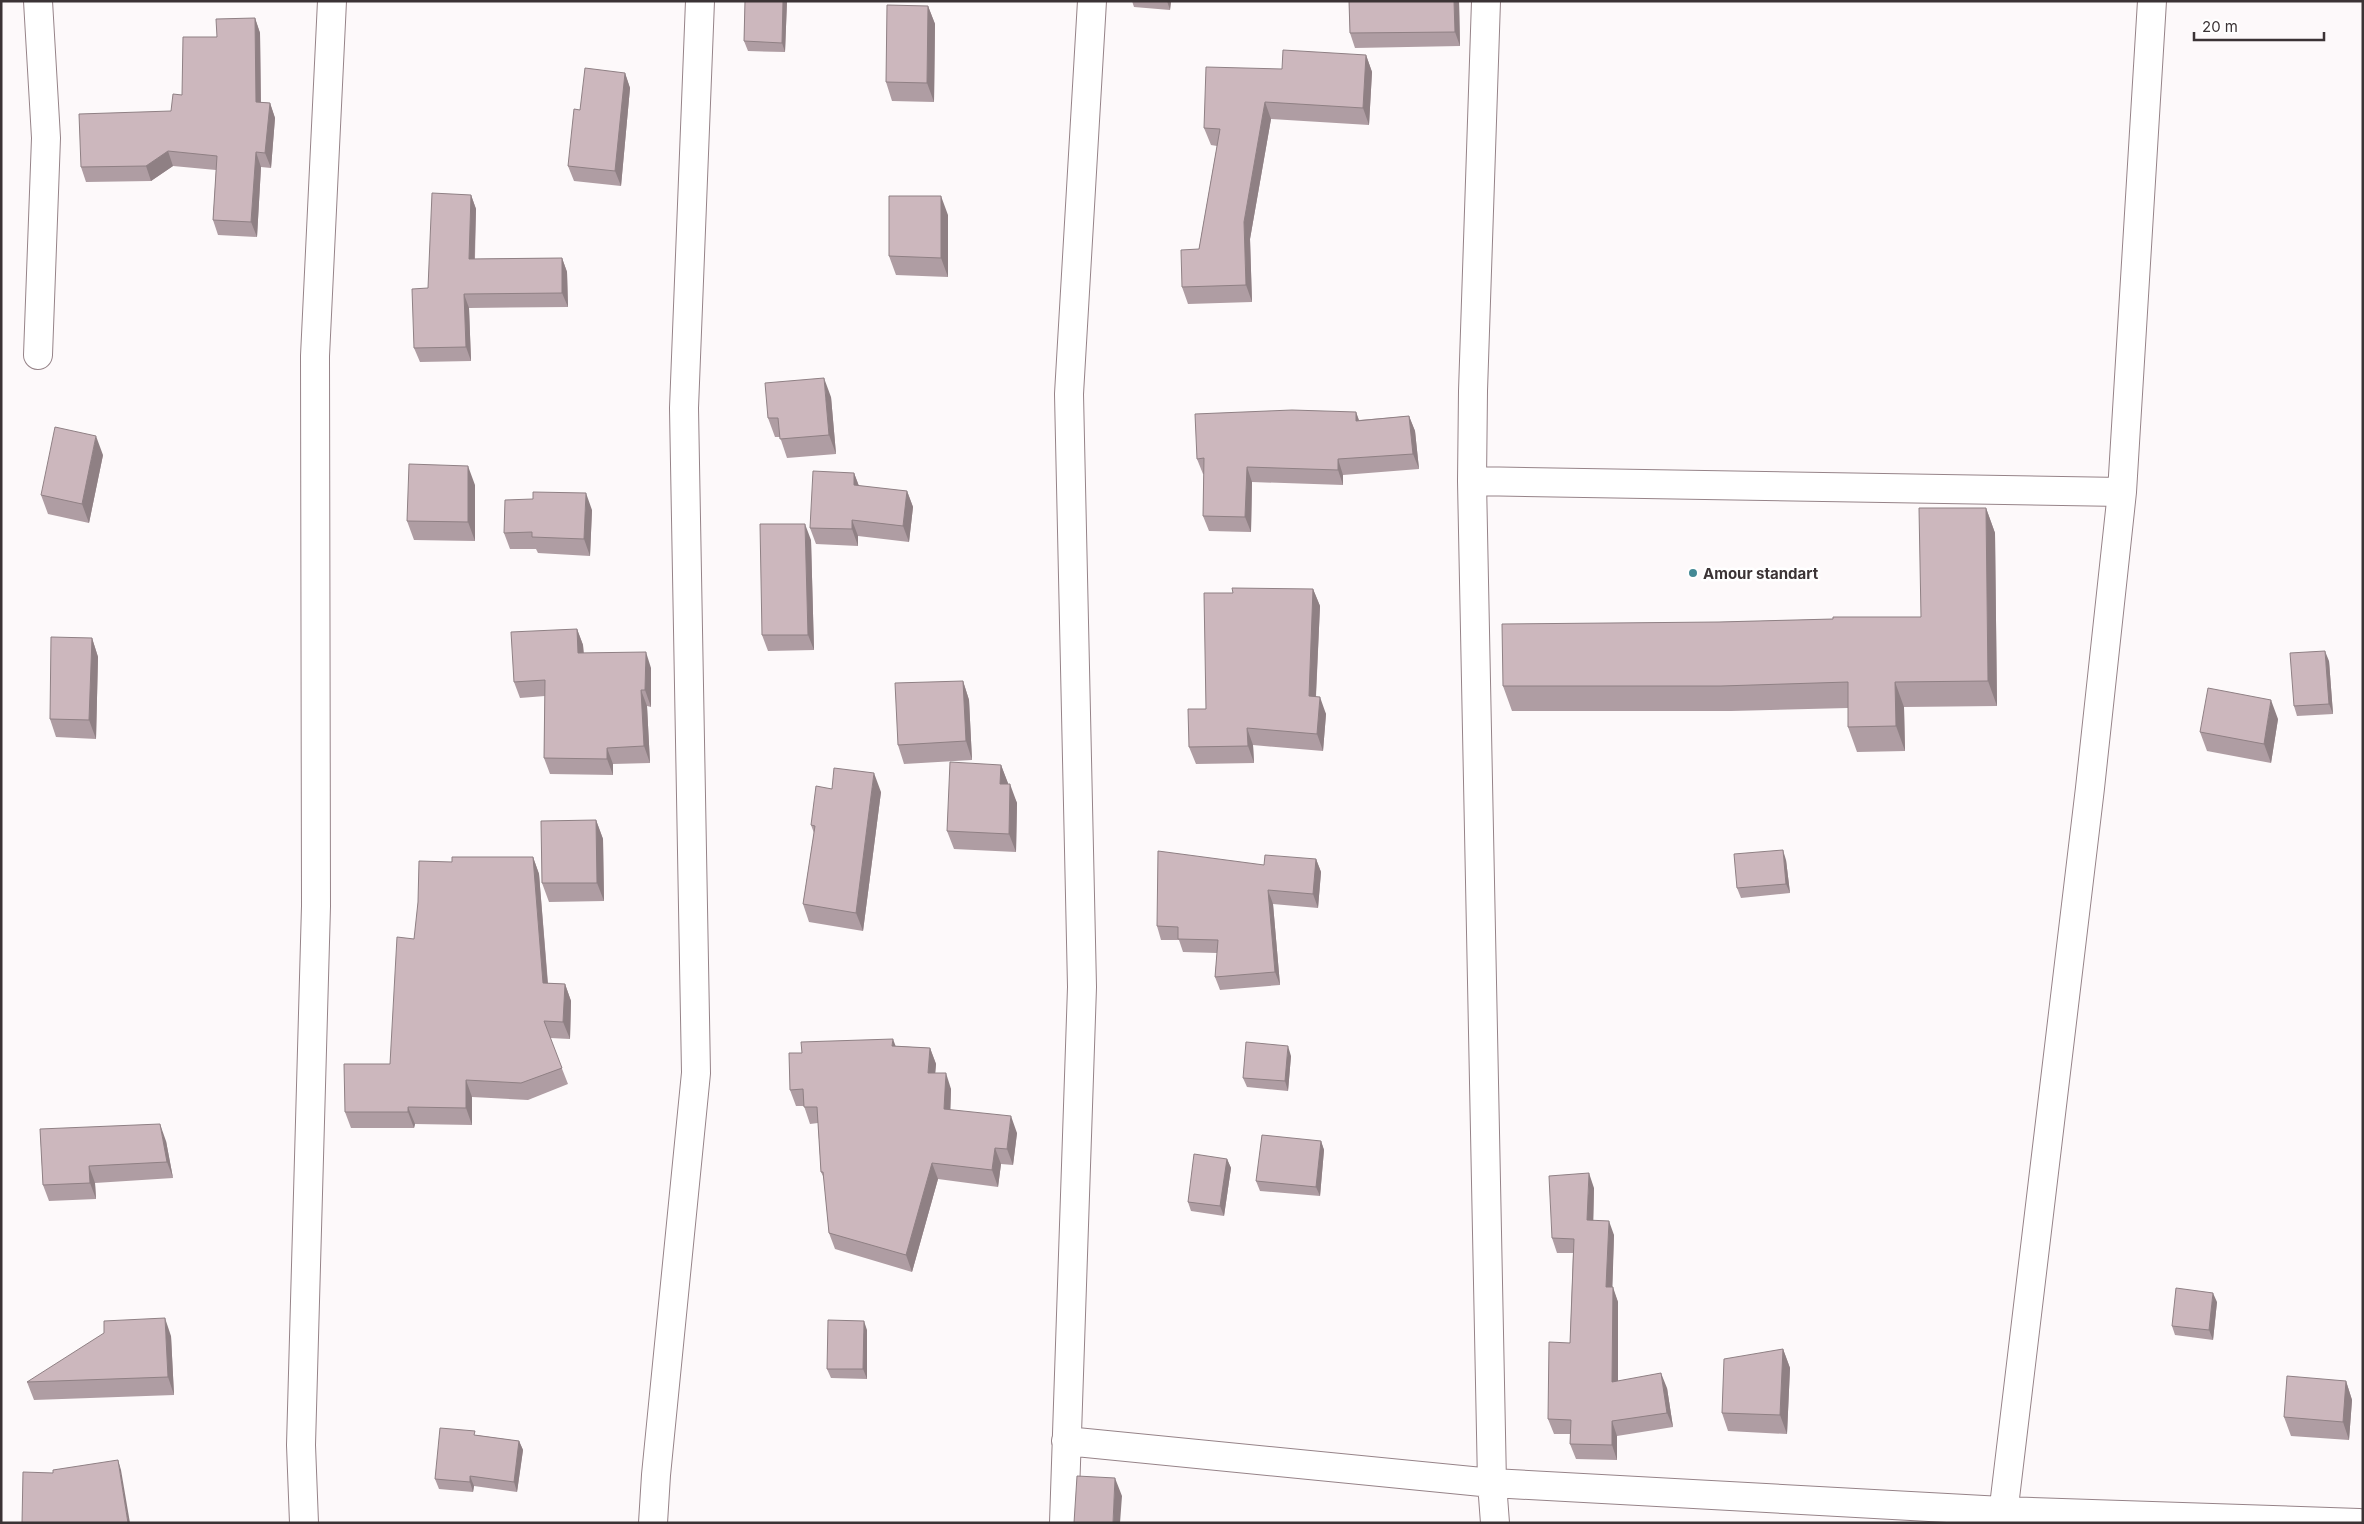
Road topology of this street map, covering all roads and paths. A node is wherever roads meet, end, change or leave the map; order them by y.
1 (38, 1) edge
2 (332, 1) edge
3 (700, 1) edge
4 (1092, 1) edge
5 (1486, 1) edge
6 (2152, 1) edge
7 (38, 355) dead end
8 (1472, 481) junction
9 (2122, 492) junction
10 (1066, 1441) junction
11 (1492, 1484) junction
12 (2002, 1517) edge
13 (304, 1523) edge
14 (654, 1523) edge
15 (1064, 1523) edge
16 (1495, 1523) edge
17 (2359, 1523) edge

1 - 7 street
2 - 13 street
3 - 14 street
4 - 10 street
5 - 8 street
6 - 9 street
8 - 9 street
8 - 11 street
9 - 12 street
10 - 11 street
10 - 15 street
11 - 12 street
11 - 16 street
12 - 17 street

